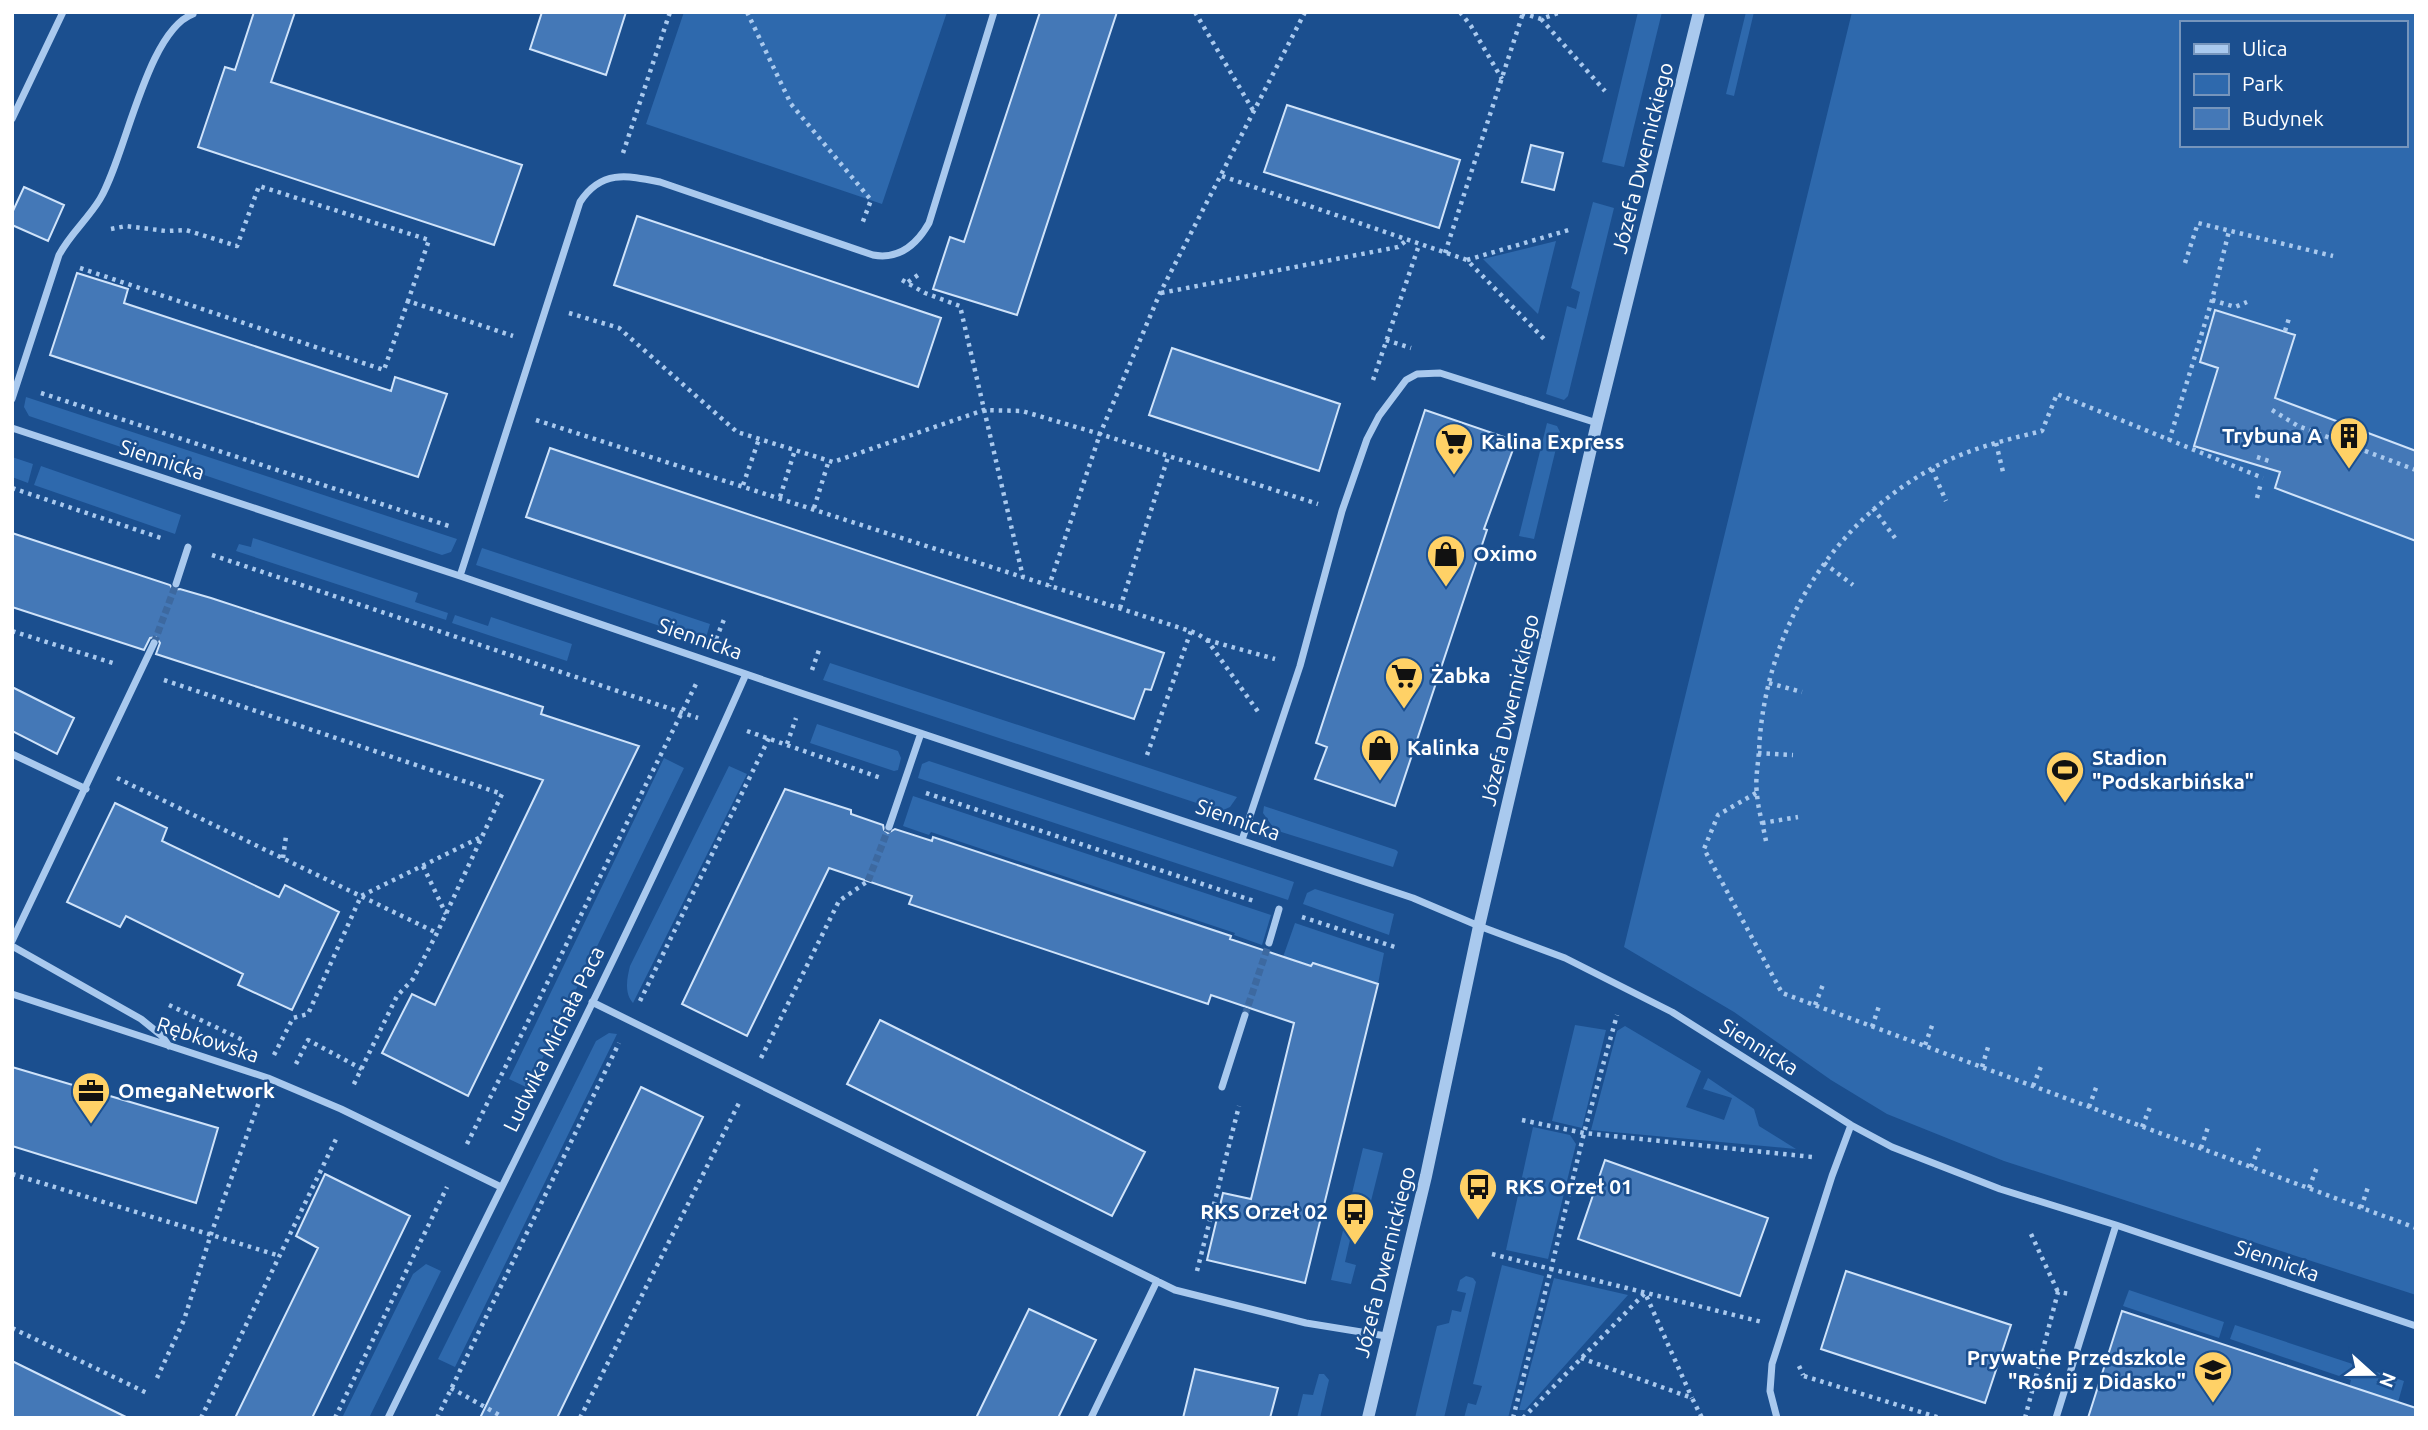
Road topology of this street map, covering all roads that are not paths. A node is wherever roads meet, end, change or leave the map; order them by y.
1 (63, 12) edge
2 (994, 12) edge
3 (1699, 12) edge
4 (193, 14) dead end
5 (12, 119) edge
6 (12, 399) edge
7 (1597, 423) junction
8 (12, 428) edge
9 (188, 547) road end
10 (460, 576) junction
11 (176, 584) tunnel mouth
12 (154, 643) tunnel mouth
13 (746, 674) junction
14 (921, 733) junction
15 (12, 754) edge
16 (86, 789) junction
17 (889, 827) tunnel mouth
18 (1242, 840) junction
19 (1279, 909) road end
20 (1479, 926) junction
21 (12, 943) edge
22 (1269, 943) tunnel mouth
23 (12, 994) edge
24 (592, 1003) junction
25 (1245, 1015) tunnel mouth
26 (169, 1046) junction
27 (1222, 1087) road end
28 (1851, 1125) junction
29 (501, 1187) junction
30 (2116, 1225) junction
31 (1157, 1281) junction
32 (2416, 1326) edge
33 (1386, 1336) junction
34 (388, 1418) edge
35 (1091, 1418) edge
36 (1368, 1418) edge
37 (1777, 1418) edge
38 (2056, 1418) edge

1 - 5 street
2 - 10 street
3 - 7 street, Józefa Dwernickiego
4 - 6 street
7 - 18 street
7 - 20 street, Józefa Dwernickiego
8 - 10 street, Siennicka
9 - 11 street
10 - 13 street, Siennicka
12 - 16 street
13 - 14 street, Siennicka
13 - 24 street, Ludwika Michała Paca
14 - 17 street
14 - 18 street, Siennicka
15 - 16 street
16 - 21 street
18 - 20 street, Siennicka
19 - 22 street
20 - 28 street, Siennicka
20 - 33 street, Józefa Dwernickiego
21 - 26 street
23 - 26 street, Rębkowska
24 - 29 street, Ludwika Michała Paca
24 - 31 street
25 - 27 street
26 - 29 street, Rębkowska
28 - 30 street, Siennicka
28 - 37 street
29 - 34 street, Ludwika Michała Paca
30 - 32 street, Siennicka
30 - 38 street
31 - 33 street
31 - 35 street
33 - 36 street, Józefa Dwernickiego

